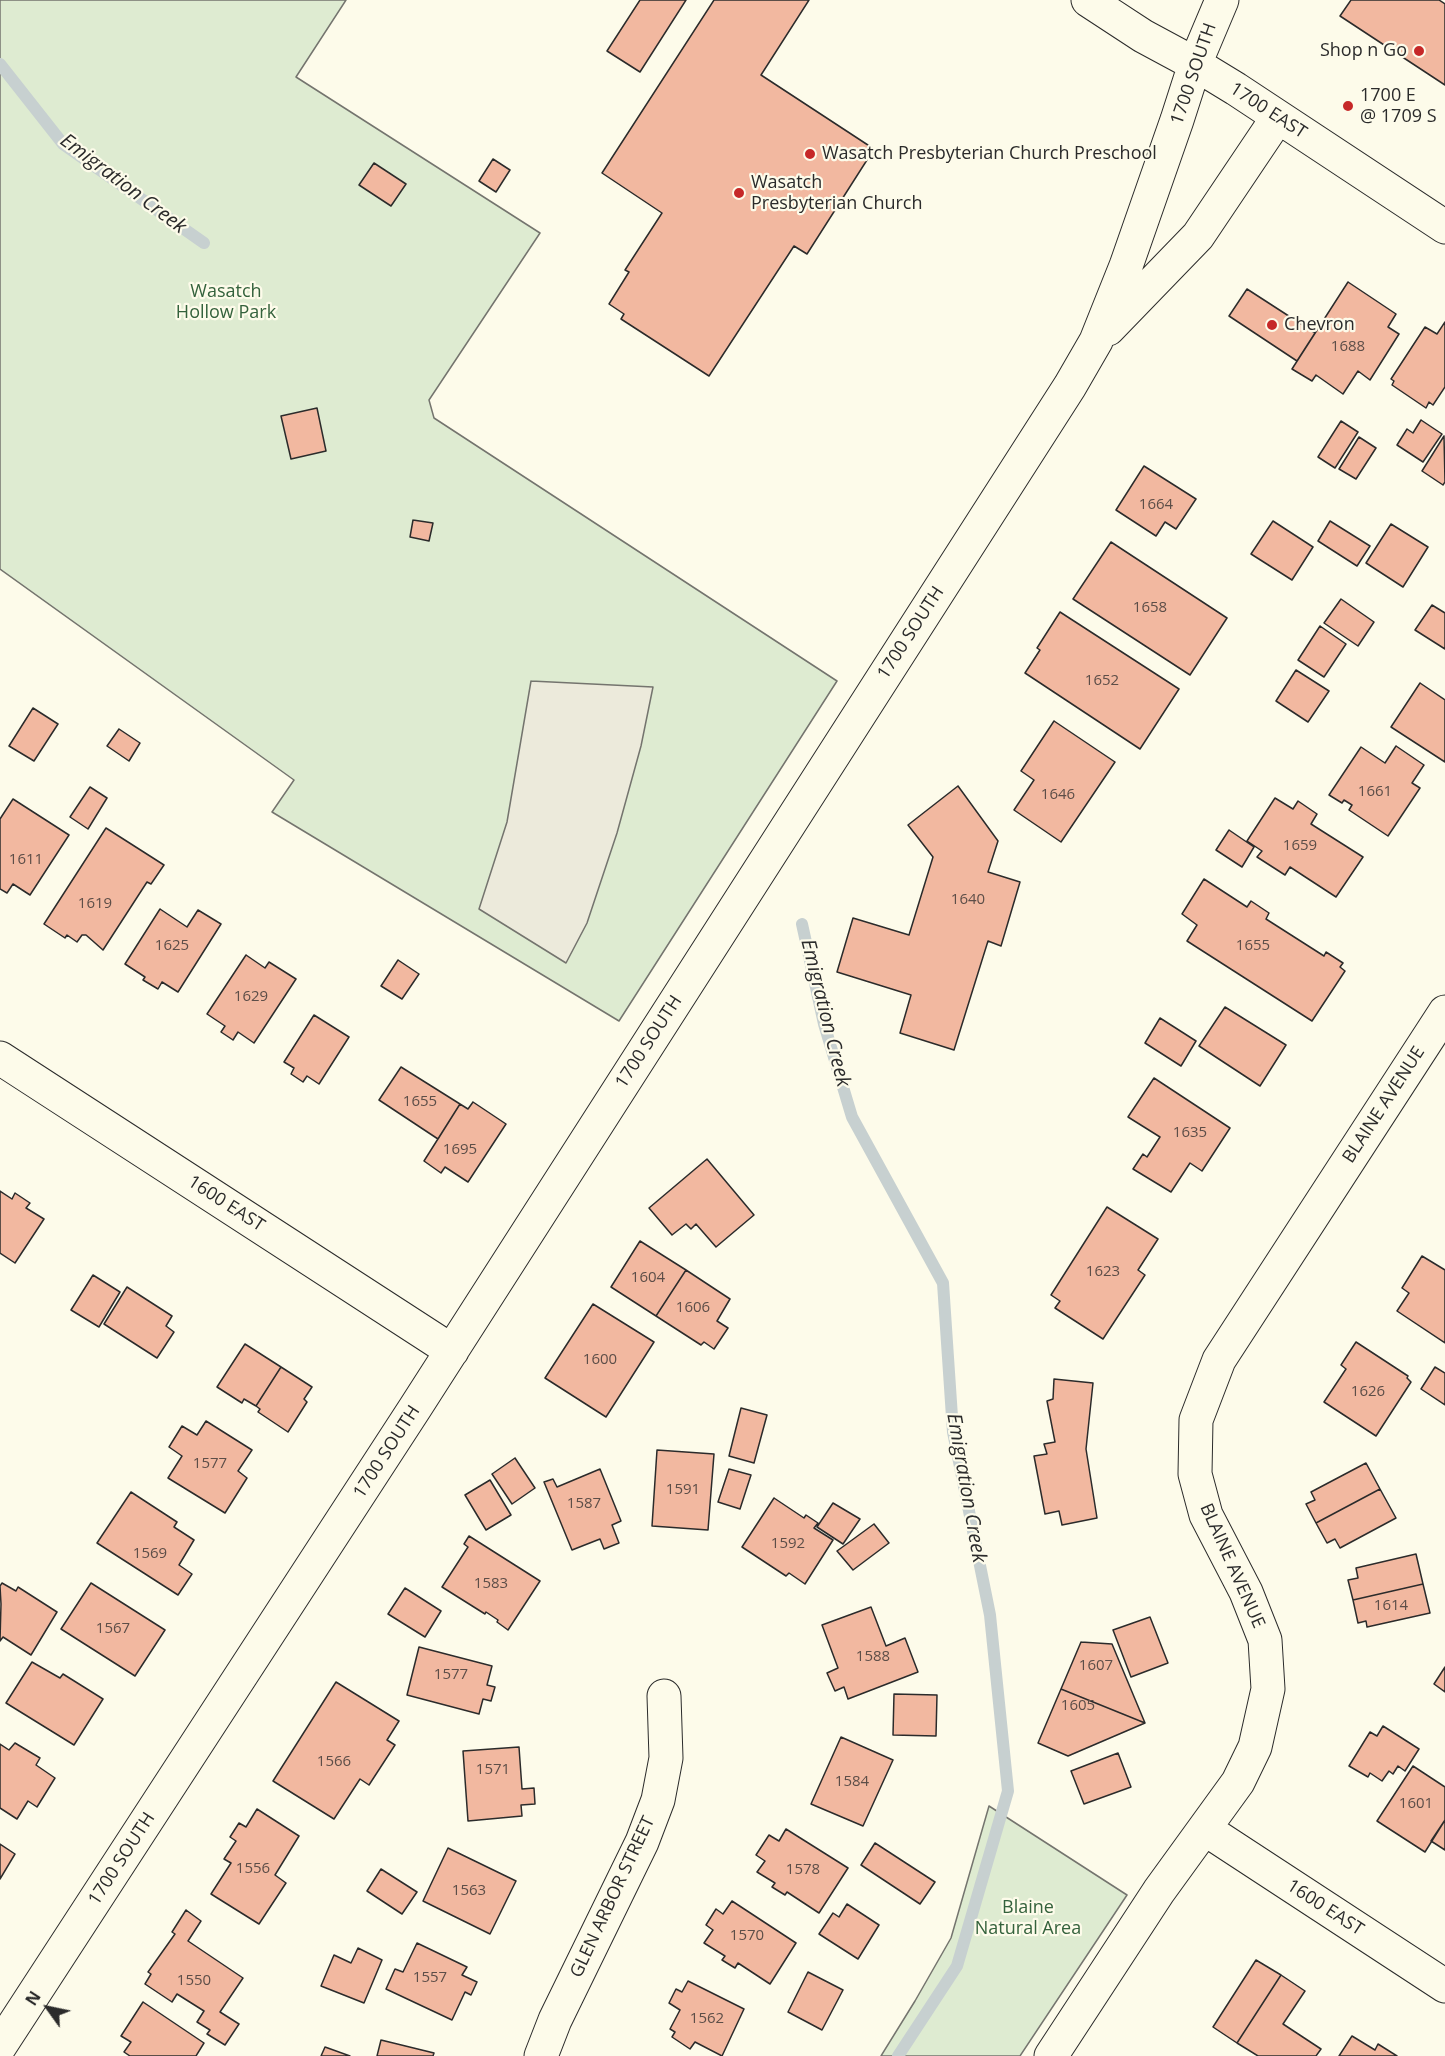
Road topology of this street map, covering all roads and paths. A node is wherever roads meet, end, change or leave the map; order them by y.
1 (1088, 0) edge
2 (1222, 0) edge
3 (1195, 64) junction
4 (1278, 117) junction
5 (1445, 226) edge
6 (1096, 341) junction
7 (1445, 1012) edge
8 (0, 1058) edge
9 (452, 1351) junction
10 (664, 1696) dead end
11 (1205, 1829) junction
12 (1445, 1986) edge
13 (0, 2046) edge
14 (541, 2056) edge
15 (1051, 2056) edge

1 - 3 street, 1700 EAST
2 - 3 street, 1700 SOUTH
3 - 4 street, 1700 EAST
3 - 6 street, 1700 SOUTH
4 - 5 street, 1700 EAST
4 - 6 street
6 - 9 street, 1700 SOUTH
7 - 11 street, BLAINE AVENUE
8 - 9 street, 1600 EAST
9 - 13 street, 1700 SOUTH
10 - 14 street, GLEN ARBOR STREET
11 - 12 street, 1600 EAST
11 - 15 street, BLAINE AVENUE

